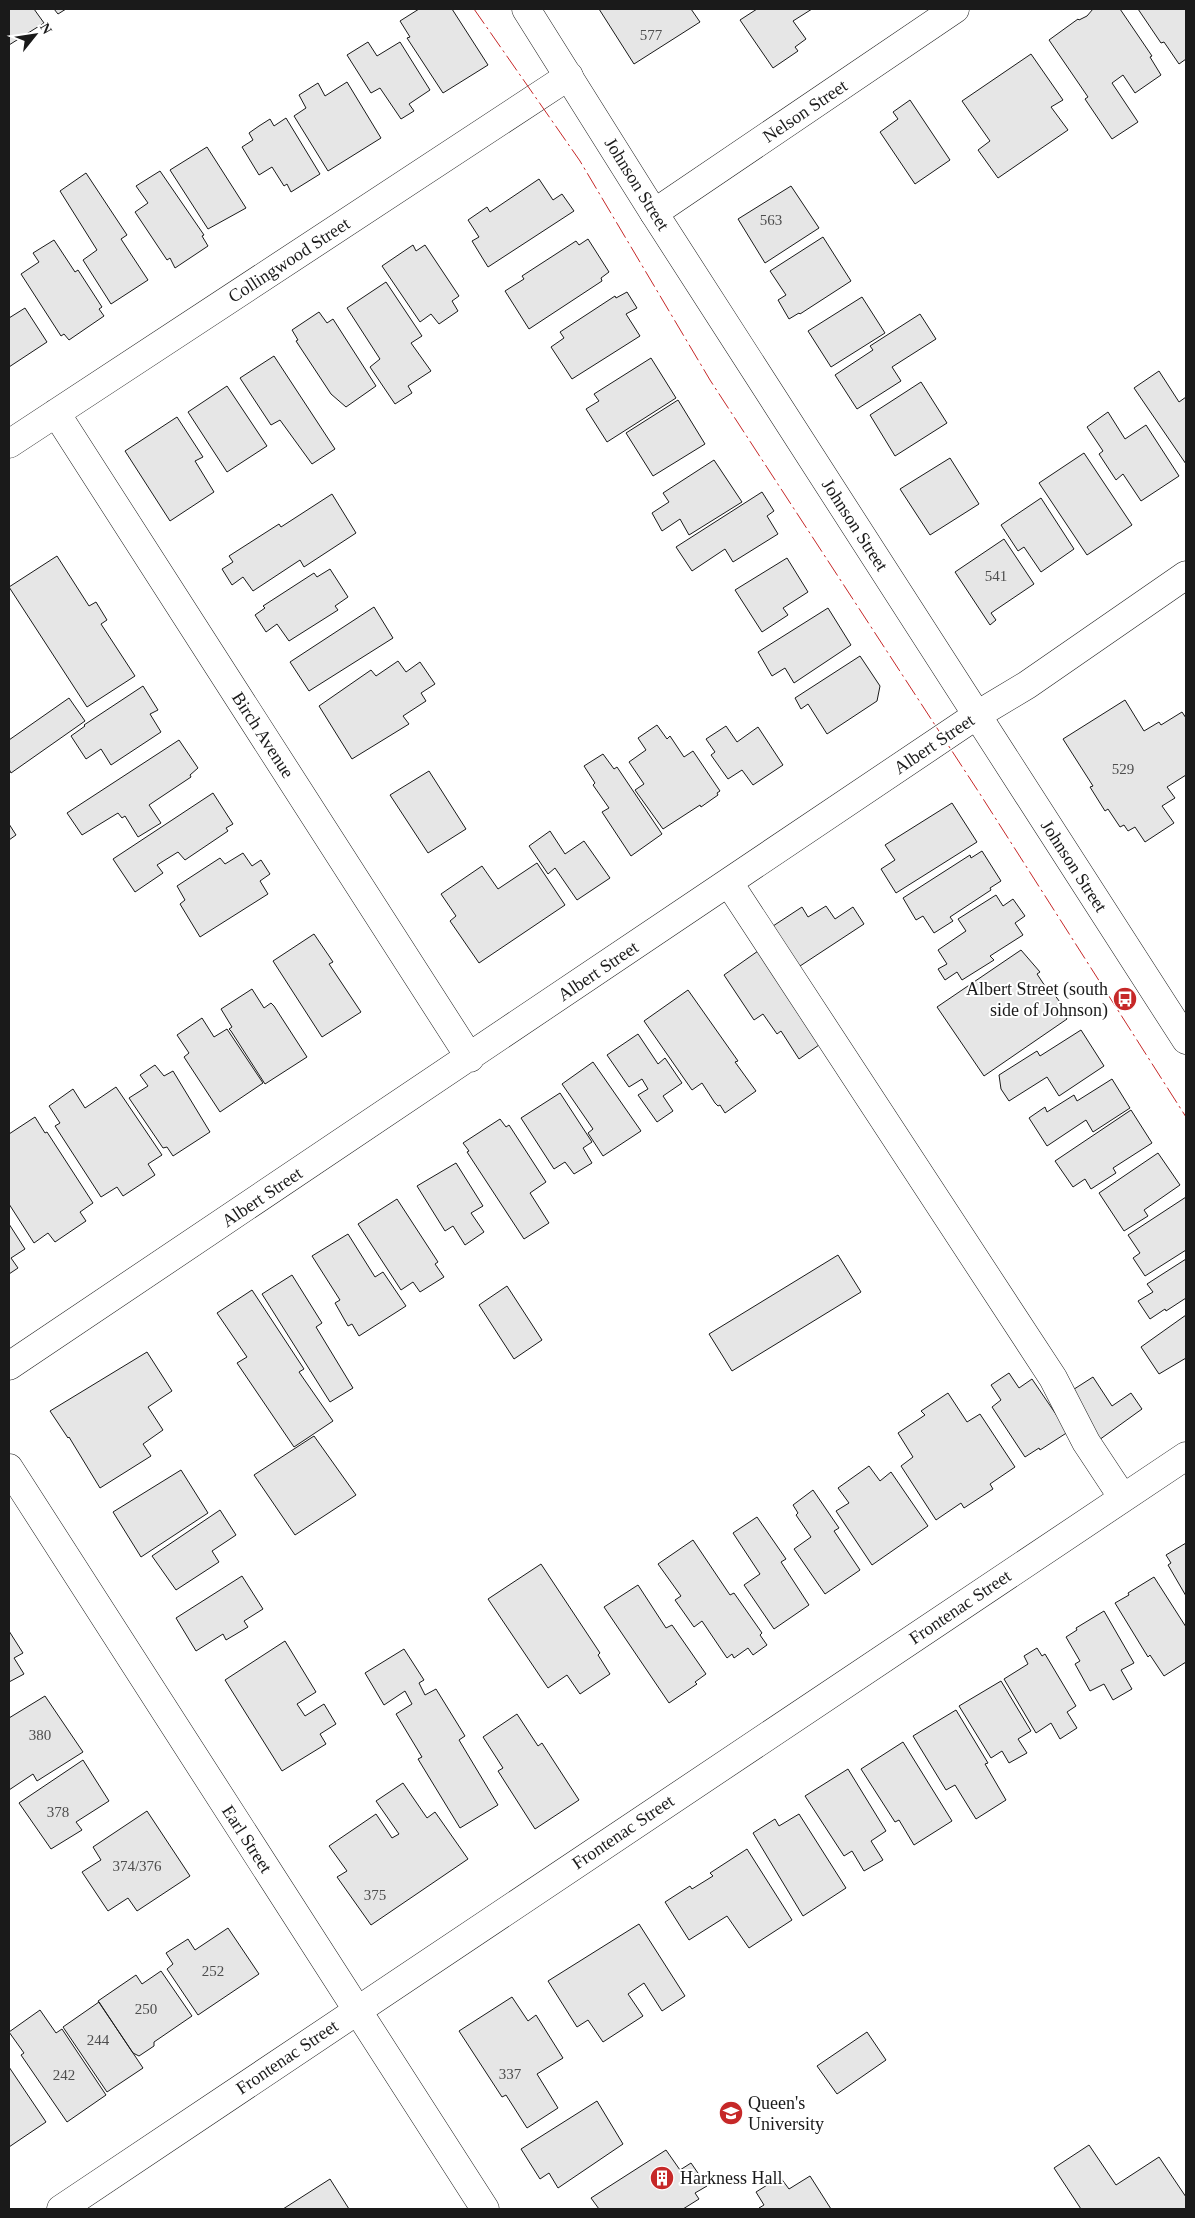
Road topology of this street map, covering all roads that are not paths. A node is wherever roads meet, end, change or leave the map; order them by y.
1 (526, 9) edge
2 (955, 9) edge
3 (569, 76) junction
4 (654, 213) junction
5 (56, 412) junction
6 (9, 444) edge
7 (1186, 575) edge
8 (977, 715) junction
9 (729, 883) junction
10 (1186, 1040) edge
11 (470, 1058) junction
12 (9, 1366) edge
13 (1186, 1456) edge
14 (9, 1468) edge
15 (1123, 1498) junction
16 (357, 2010) junction
17 (61, 2209) edge
18 (485, 2209) edge

1 - 3 street, Johnson Street
2 - 4 street, Nelson Street
3 - 4 street, Johnson Street
3 - 5 street, Collingwood Street
4 - 8 street, Johnson Street
5 - 6 street, Collingwood Street
5 - 11 street, Birch Avenue
7 - 8 street, Albert Street
8 - 9 street, Albert Street
8 - 10 street, Johnson Street
9 - 11 street, Albert Street
9 - 15 street
11 - 12 street, Albert Street
13 - 15 street, Frontenac Street
14 - 16 street, Earl Street
15 - 16 street, Frontenac Street
16 - 17 street, Frontenac Street
16 - 18 street, Earl Street

